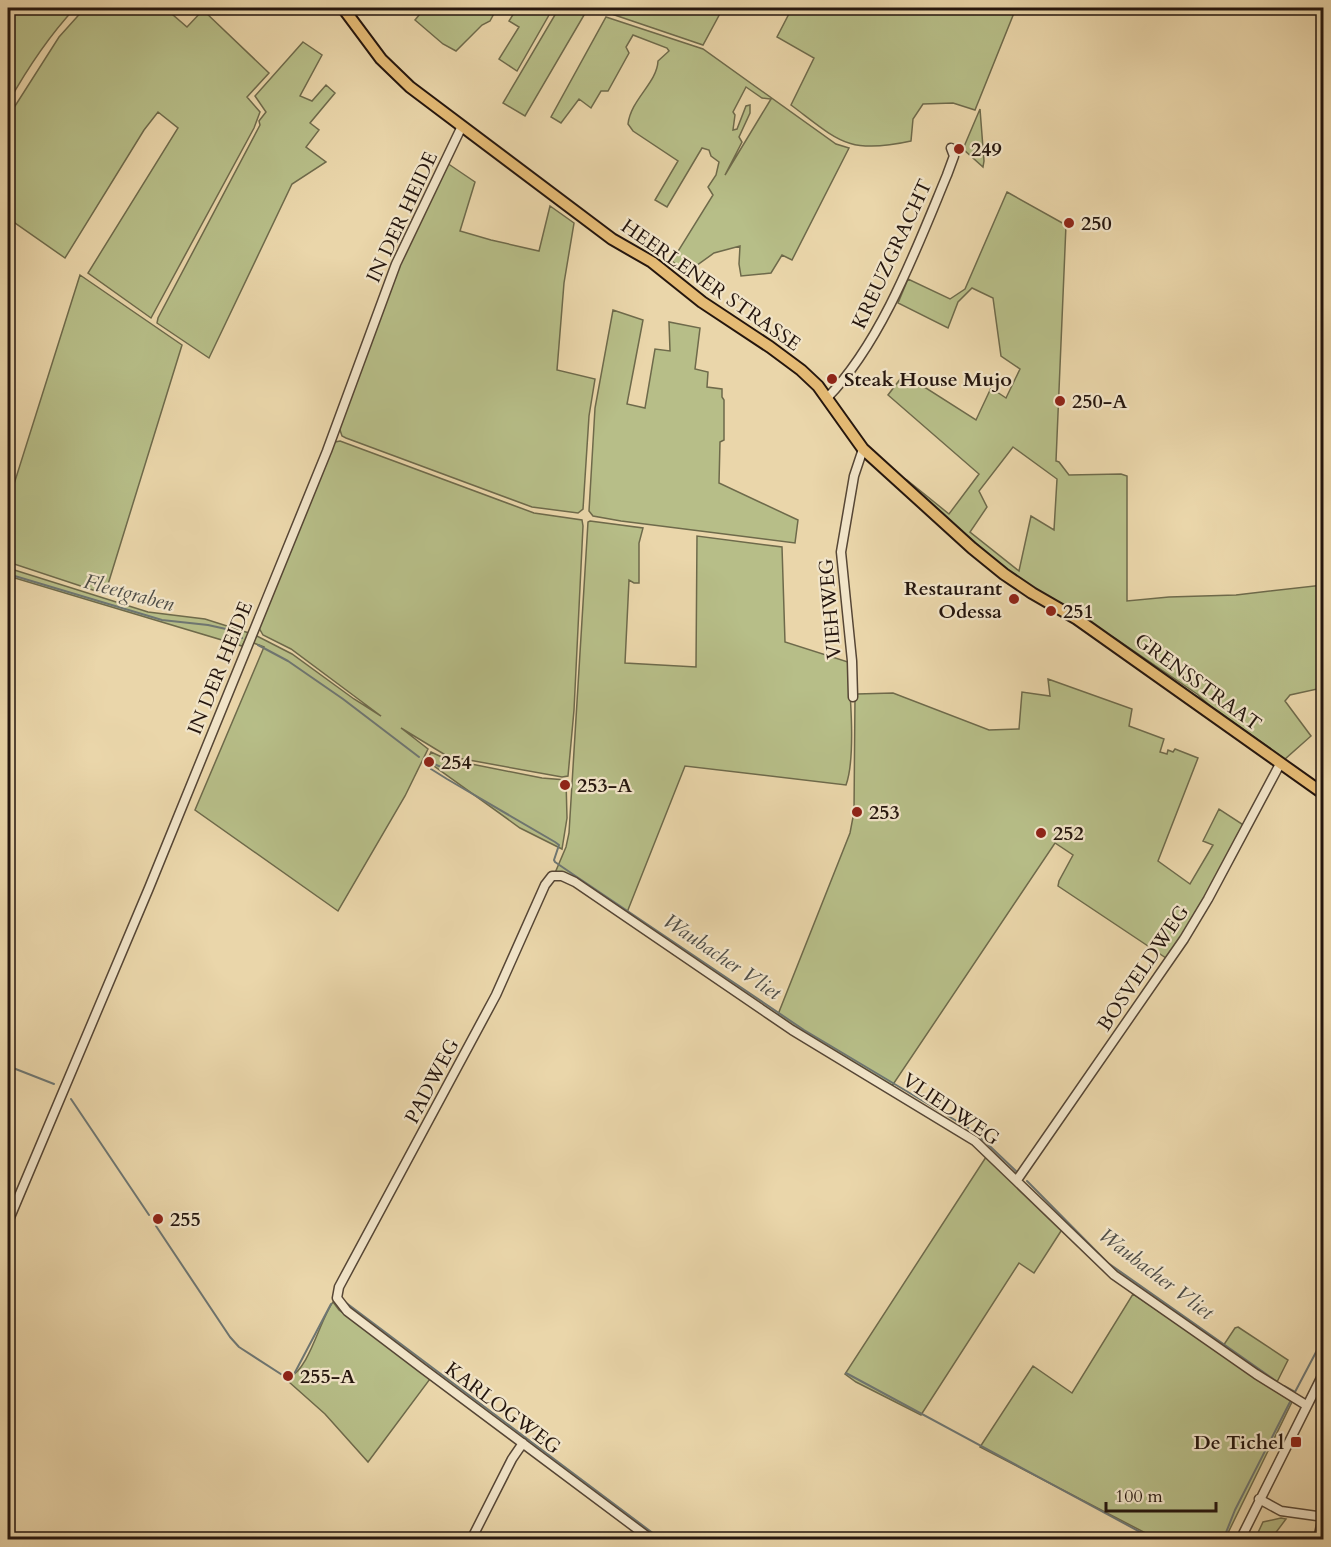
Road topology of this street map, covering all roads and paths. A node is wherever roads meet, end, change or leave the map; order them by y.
1 (343, 8) edge
2 (462, 126) junction
3 (951, 148) dead end
4 (826, 398) junction
5 (863, 449) junction
6 (1049, 603) joint
7 (853, 697) dead end
8 (1280, 764) junction
9 (1323, 794) edge
10 (552, 876) joint
11 (1017, 1180) junction
12 (8, 1222) edge
13 (337, 1299) joint
14 (1323, 1372) edge
15 (1306, 1405) junction
16 (523, 1443) junction
17 (1259, 1499) junction
18 (1323, 1514) edge
19 (471, 1539) edge
20 (652, 1539) edge
21 (1240, 1539) edge
22 (1318, 1539) edge

1 - 2 main road, HEERLENER STRASSE
2 - 4 main road, HEERLENER STRASSE
2 - 12 street, IN DER HEIDE
3 - 4 street, KREUZGRACHT
4 - 5 main road, HEERLENER STRASSE
5 - 6 main road, HEERLENER STRASSE
5 - 7 street, VIEHWEG
6 - 8 main road, GRENSSTRAAT
8 - 9 main road, GRENSSTRAAT
8 - 11 street, BOSVELDWEG
10 - 11 street, VLIEDWEG
10 - 13 street, PADWEG
11 - 15 street, VLIEDWEG
13 - 16 street, KARLOGWEG
14 - 15 street
15 - 17 street
16 - 19 street
16 - 20 street, KARLOGWEG
17 - 18 street
17 - 21 street
18 - 22 street

